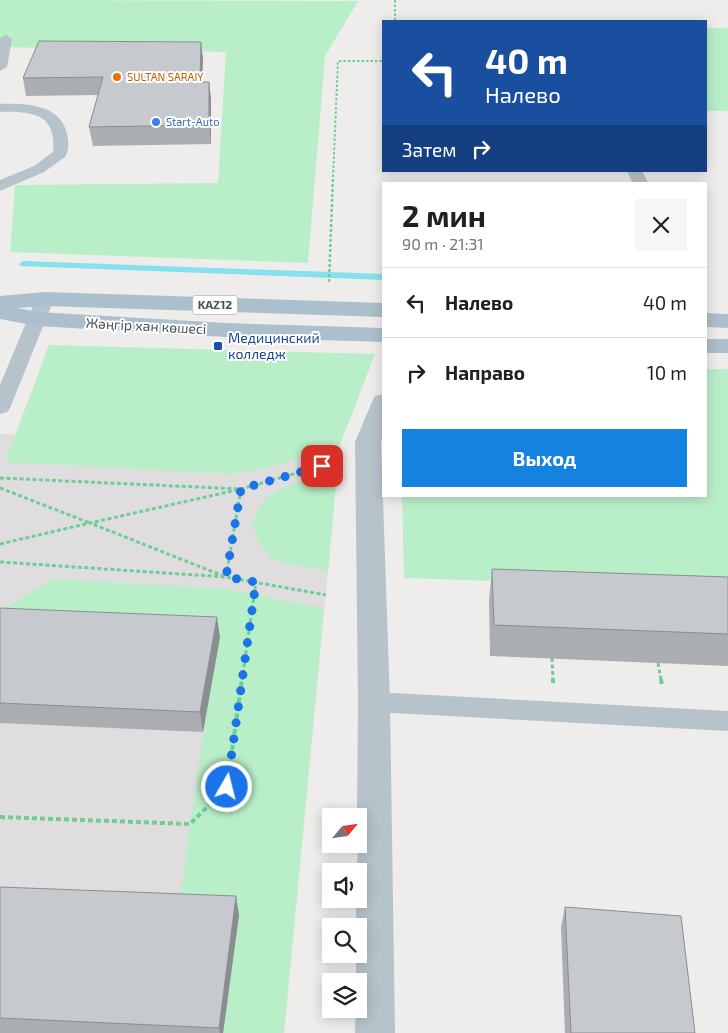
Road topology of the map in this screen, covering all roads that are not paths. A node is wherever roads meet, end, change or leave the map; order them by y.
1 (6, 39) dead end
2 (0, 67) edge
3 (0, 108) edge
4 (0, 186) edge
5 (0, 303) edge
6 (41, 309) junction
7 (382, 310) edge
8 (0, 312) edge
9 (382, 335) edge
10 (707, 346) edge
11 (728, 346) edge
12 (382, 407) edge
13 (0, 408) edge
14 (374, 702) junction
15 (728, 721) edge
16 (375, 1033) edge

1 - 2 lane
3 - 4 lane
5 - 6 main road, Жәңгір хан көшесі / KAZ12
6 - 7 main road, Жәңгір хан көшесі / KAZ12
6 - 8 main road, Жәңгір хан көшесі / KAZ12
6 - 9 main road, Жәңгір хан көшесі / KAZ12
6 - 13 lane
10 - 11 main road
12 - 14 street
14 - 15 lane
14 - 16 street

